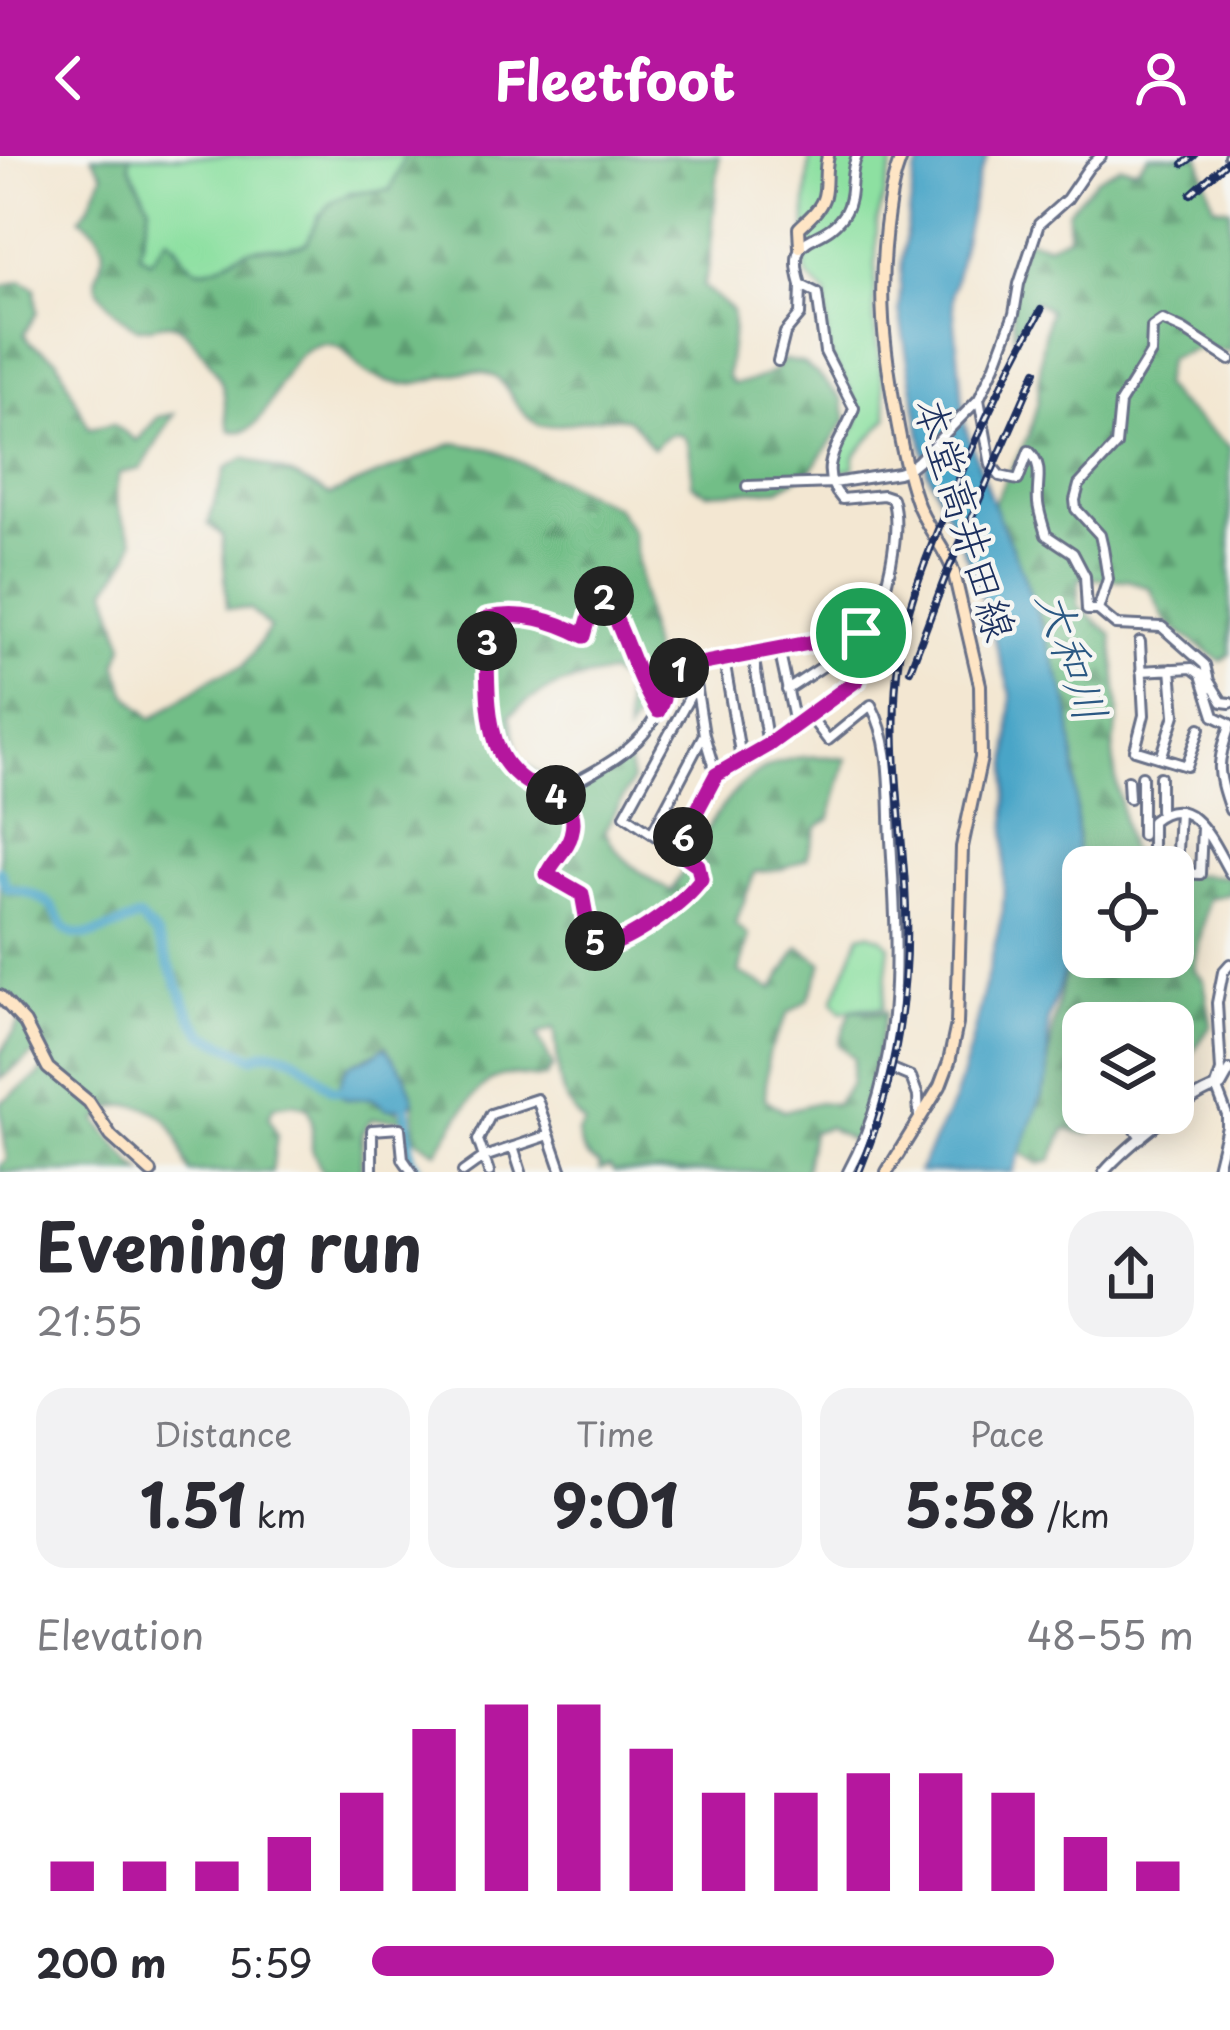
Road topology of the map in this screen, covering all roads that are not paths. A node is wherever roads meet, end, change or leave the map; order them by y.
1 (828, 156) edge
2 (857, 156) edge
3 (902, 156) edge
4 (1101, 156) edge
5 (800, 247) junction
6 (802, 285) junction
7 (1230, 360) edge
8 (778, 361) dead end
9 (977, 401) junction
10 (908, 470) junction
11 (834, 483) junction
12 (748, 486) dead end
13 (1098, 610) junction
14 (861, 633) junction
15 (836, 638) junction
16 (1140, 642) dead end
17 (779, 649) junction
18 (753, 654) junction
19 (724, 660) junction
20 (693, 665) junction
21 (1171, 669) junction
22 (1141, 671) junction
23 (695, 685) junction
24 (788, 690) junction
25 (1230, 703) edge
26 (658, 711) junction
27 (809, 715) junction
28 (1230, 724) edge
29 (795, 725) junction
30 (1200, 728) dead end
31 (704, 735) junction
32 (768, 745) junction
33 (741, 758) junction
34 (1161, 758) junction
35 (716, 775) junction
36 (1142, 776) dead end
37 (1160, 777) dead end
38 (1129, 780) dead end
39 (554, 793) junction
40 (1143, 793) junction
41 (1230, 809) edge
42 (1143, 810) junction
43 (1162, 811) junction
44 (1179, 811) junction
45 (1202, 827) junction
46 (652, 833) junction
47 (1142, 835) dead end
48 (1152, 846) edge
49 (1177, 846) edge
50 (676, 850) junction
51 (1230, 873) edge
52 (1194, 874) edge
53 (1228, 968) edge
54 (0, 996) edge
55 (885, 1066) junction
56 (1230, 1070) edge
57 (1216, 1086) junction
58 (919, 1120) junction
59 (1139, 1134) edge
60 (549, 1135) junction
61 (1142, 1138) junction
62 (1228, 1142) edge
63 (513, 1147) junction
64 (484, 1157) junction
65 (151, 1172) edge
66 (372, 1172) edge
67 (412, 1172) edge
68 (463, 1172) edge
69 (489, 1172) edge
70 (521, 1172) edge
71 (562, 1172) edge
72 (848, 1172) edge
73 (887, 1172) edge
74 (1105, 1172) edge
75 (1216, 1172) edge

1 - 5 main road
2 - 5 street
3 - 10 main road, 本堂高井田線
4 - 9 street
5 - 6 street
6 - 8 street
6 - 11 street
7 - 13 street
9 - 10 street
9 - 13 street
10 - 11 street
10 - 58 main road, 本堂高井田線
11 - 12 street
11 - 14 street
13 - 25 street
14 - 15 street
14 - 27 street
15 - 17 street
15 - 24 street
16 - 22 street
17 - 18 street
17 - 24 street
18 - 19 street
18 - 32 street
19 - 20 street
19 - 33 street
20 - 23 street
20 - 26 street
21 - 22 street
21 - 28 street
21 - 34 street
22 - 34 street
23 - 31 street
23 - 46 street
24 - 29 street
26 - 39 street
26 - 39 street
27 - 29 street
27 - 55 street
28 - 41 street
29 - 32 street
30 - 34 street
31 - 35 street
31 - 46 street
32 - 33 street
33 - 35 street
35 - 50 street
36 - 40 street
37 - 43 street
38 - 40 street
39 - 50 street
40 - 42 street
42 - 43 street
42 - 47 street
43 - 44 street
43 - 48 street
44 - 45 street
44 - 49 street
45 - 51 street
45 - 52 street
46 - 50 street
53 - 57 street
54 - 65 main road
55 - 58 street
55 - 72 street
56 - 57 street
57 - 61 street
57 - 62 street
58 - 73 main road, 本堂高井田線
59 - 61 street
60 - 63 street
60 - 64 street
60 - 71 street
61 - 74 street
62 - 75 street
63 - 64 street
63 - 70 street
64 - 68 street
64 - 69 street
66 - 67 street

